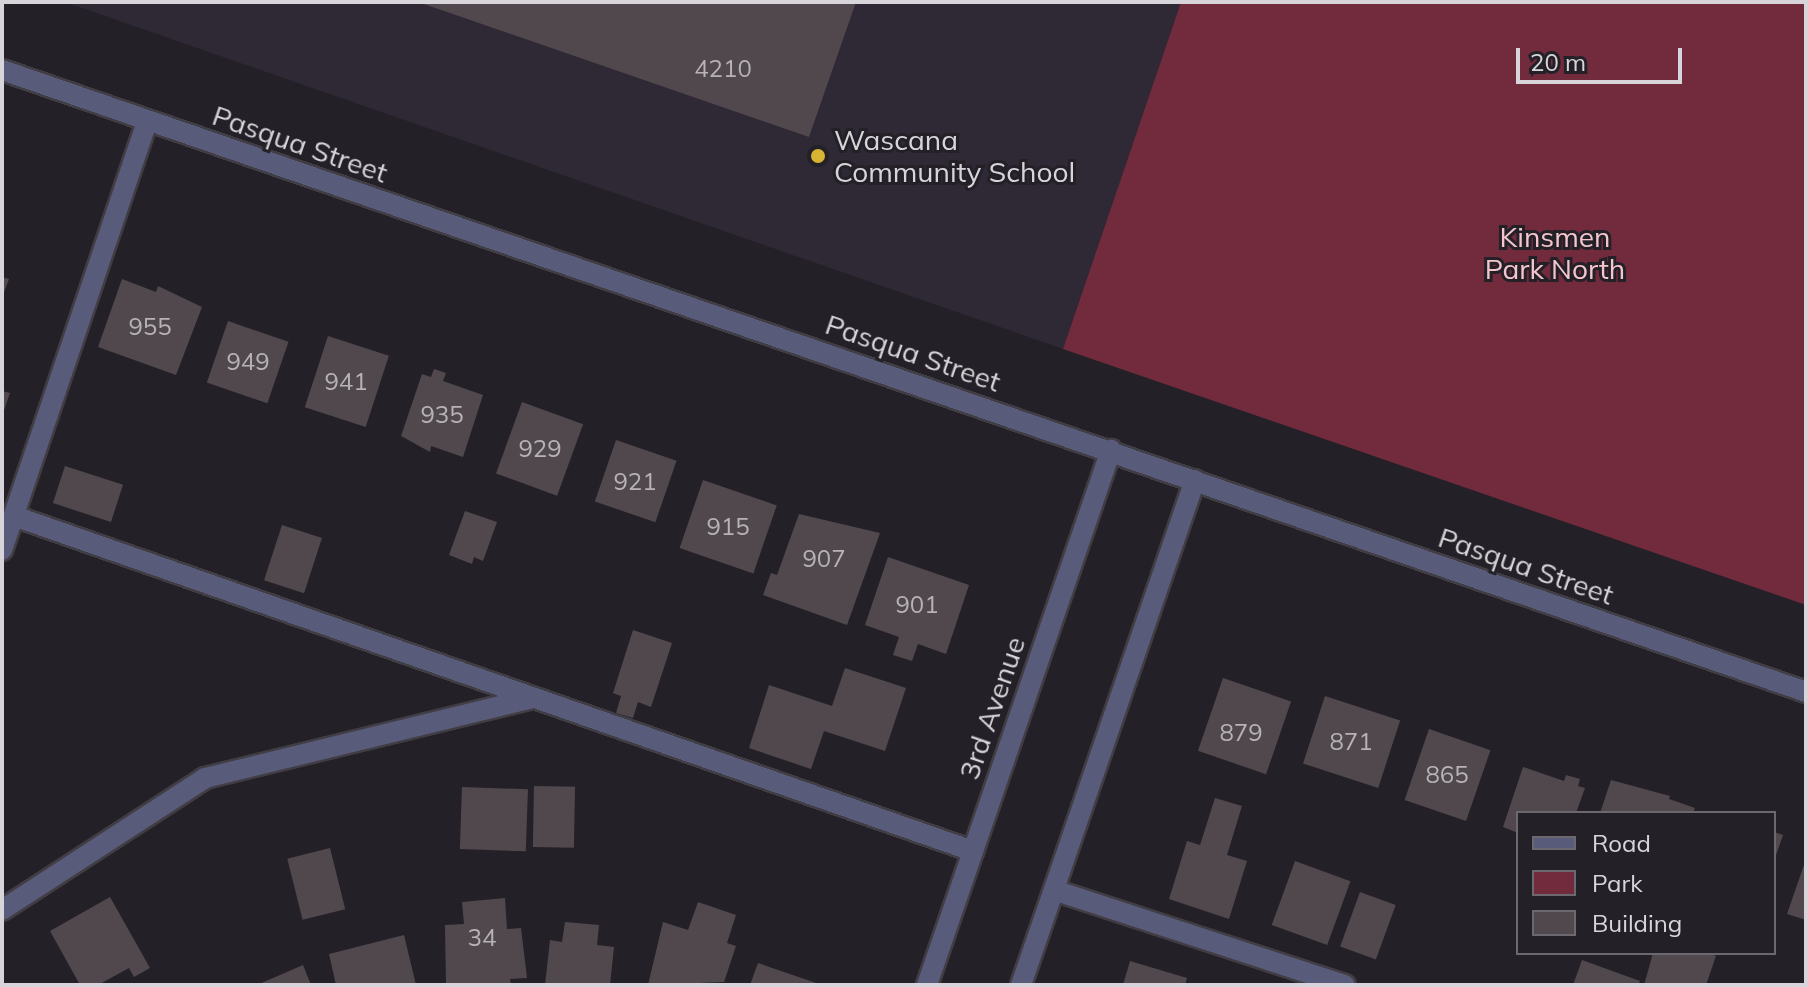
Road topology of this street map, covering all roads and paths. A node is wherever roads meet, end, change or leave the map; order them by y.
1 (2, 70) edge
2 (147, 121) junction
3 (1111, 450) junction
4 (1195, 480) junction
5 (14, 516) junction
6 (2, 550) edge
7 (1806, 692) edge
8 (532, 698) junction
9 (973, 851) junction
10 (1054, 890) junction
11 (2, 910) edge
12 (927, 985) edge
13 (1021, 985) edge
14 (1345, 985) edge

1 - 2 street, Pasqua Street
2 - 3 street, Pasqua Street
2 - 5 street
3 - 4 street, Pasqua Street
3 - 9 street, 3rd Avenue
4 - 7 street, Pasqua Street
4 - 10 street
5 - 6 street
5 - 8 street
8 - 9 street
8 - 11 street
9 - 12 street, 3rd Avenue
10 - 13 street
10 - 14 street

